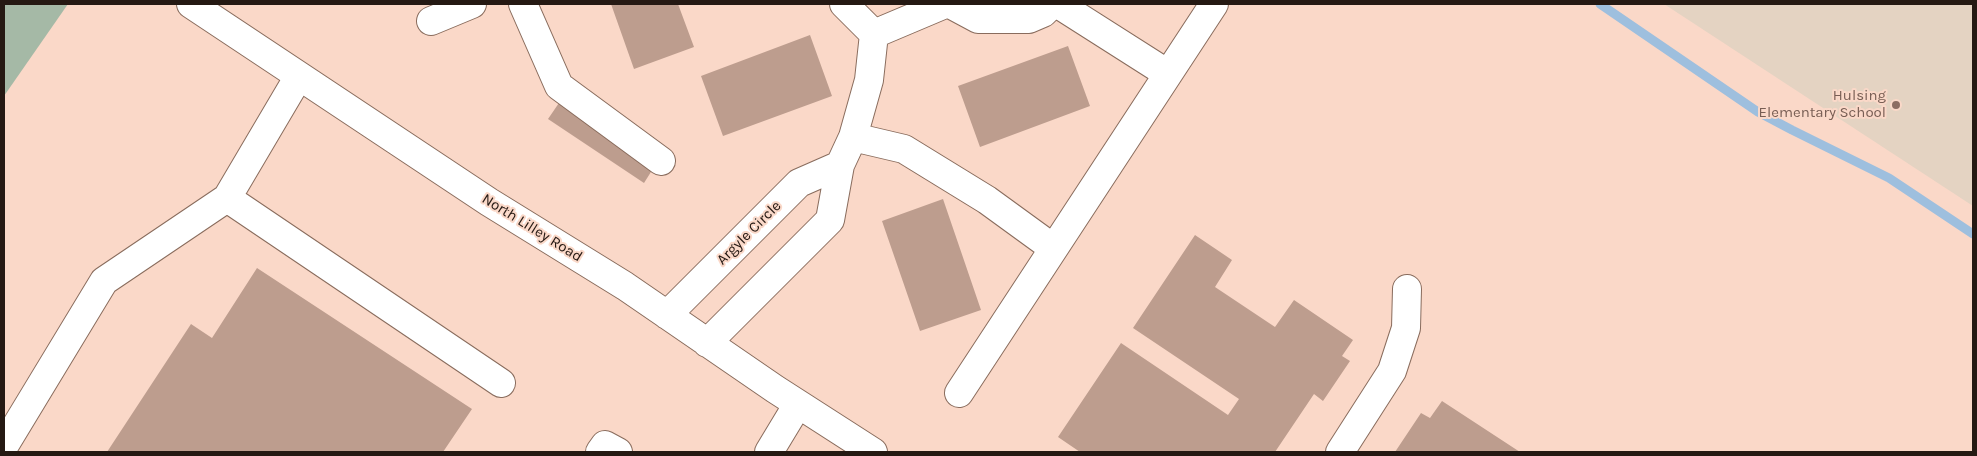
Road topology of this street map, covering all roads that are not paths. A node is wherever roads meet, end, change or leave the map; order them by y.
1 (191, 4) edge
2 (523, 4) edge
3 (844, 4) edge
4 (945, 4) edge
5 (950, 4) edge
6 (1052, 4) edge
7 (1058, 4) edge
8 (1214, 4) edge
9 (465, 5) edge
10 (431, 21) dead end
11 (874, 34) junction
12 (1168, 74) junction
13 (299, 76) junction
14 (853, 137) junction
15 (661, 161) dead end
16 (840, 165) junction
17 (228, 198) junction
18 (1053, 248) junction
19 (1407, 289) dead end
20 (667, 315) junction
21 (707, 343) junction
22 (501, 384) dead end
23 (959, 393) dead end
24 (798, 404) junction
25 (4, 446) edge
26 (600, 452) edge
27 (618, 452) edge
28 (769, 452) edge
29 (872, 452) edge
30 (1340, 452) edge

1 - 13 street, North Lilley Road
2 - 15 street
3 - 11 street
4 - 11 street
5 - 6 street
7 - 12 street
8 - 12 street
9 - 10 street
11 - 14 street
12 - 18 street
13 - 17 street
13 - 20 street, North Lilley Road
14 - 16 street
14 - 18 street
16 - 20 street, Argyle Circle
16 - 21 street
17 - 22 street
17 - 25 street
18 - 23 street
19 - 30 street
20 - 21 street, North Lilley Road
21 - 24 street, North Lilley Road
24 - 28 street
24 - 29 street, North Lilley Road
26 - 27 street

